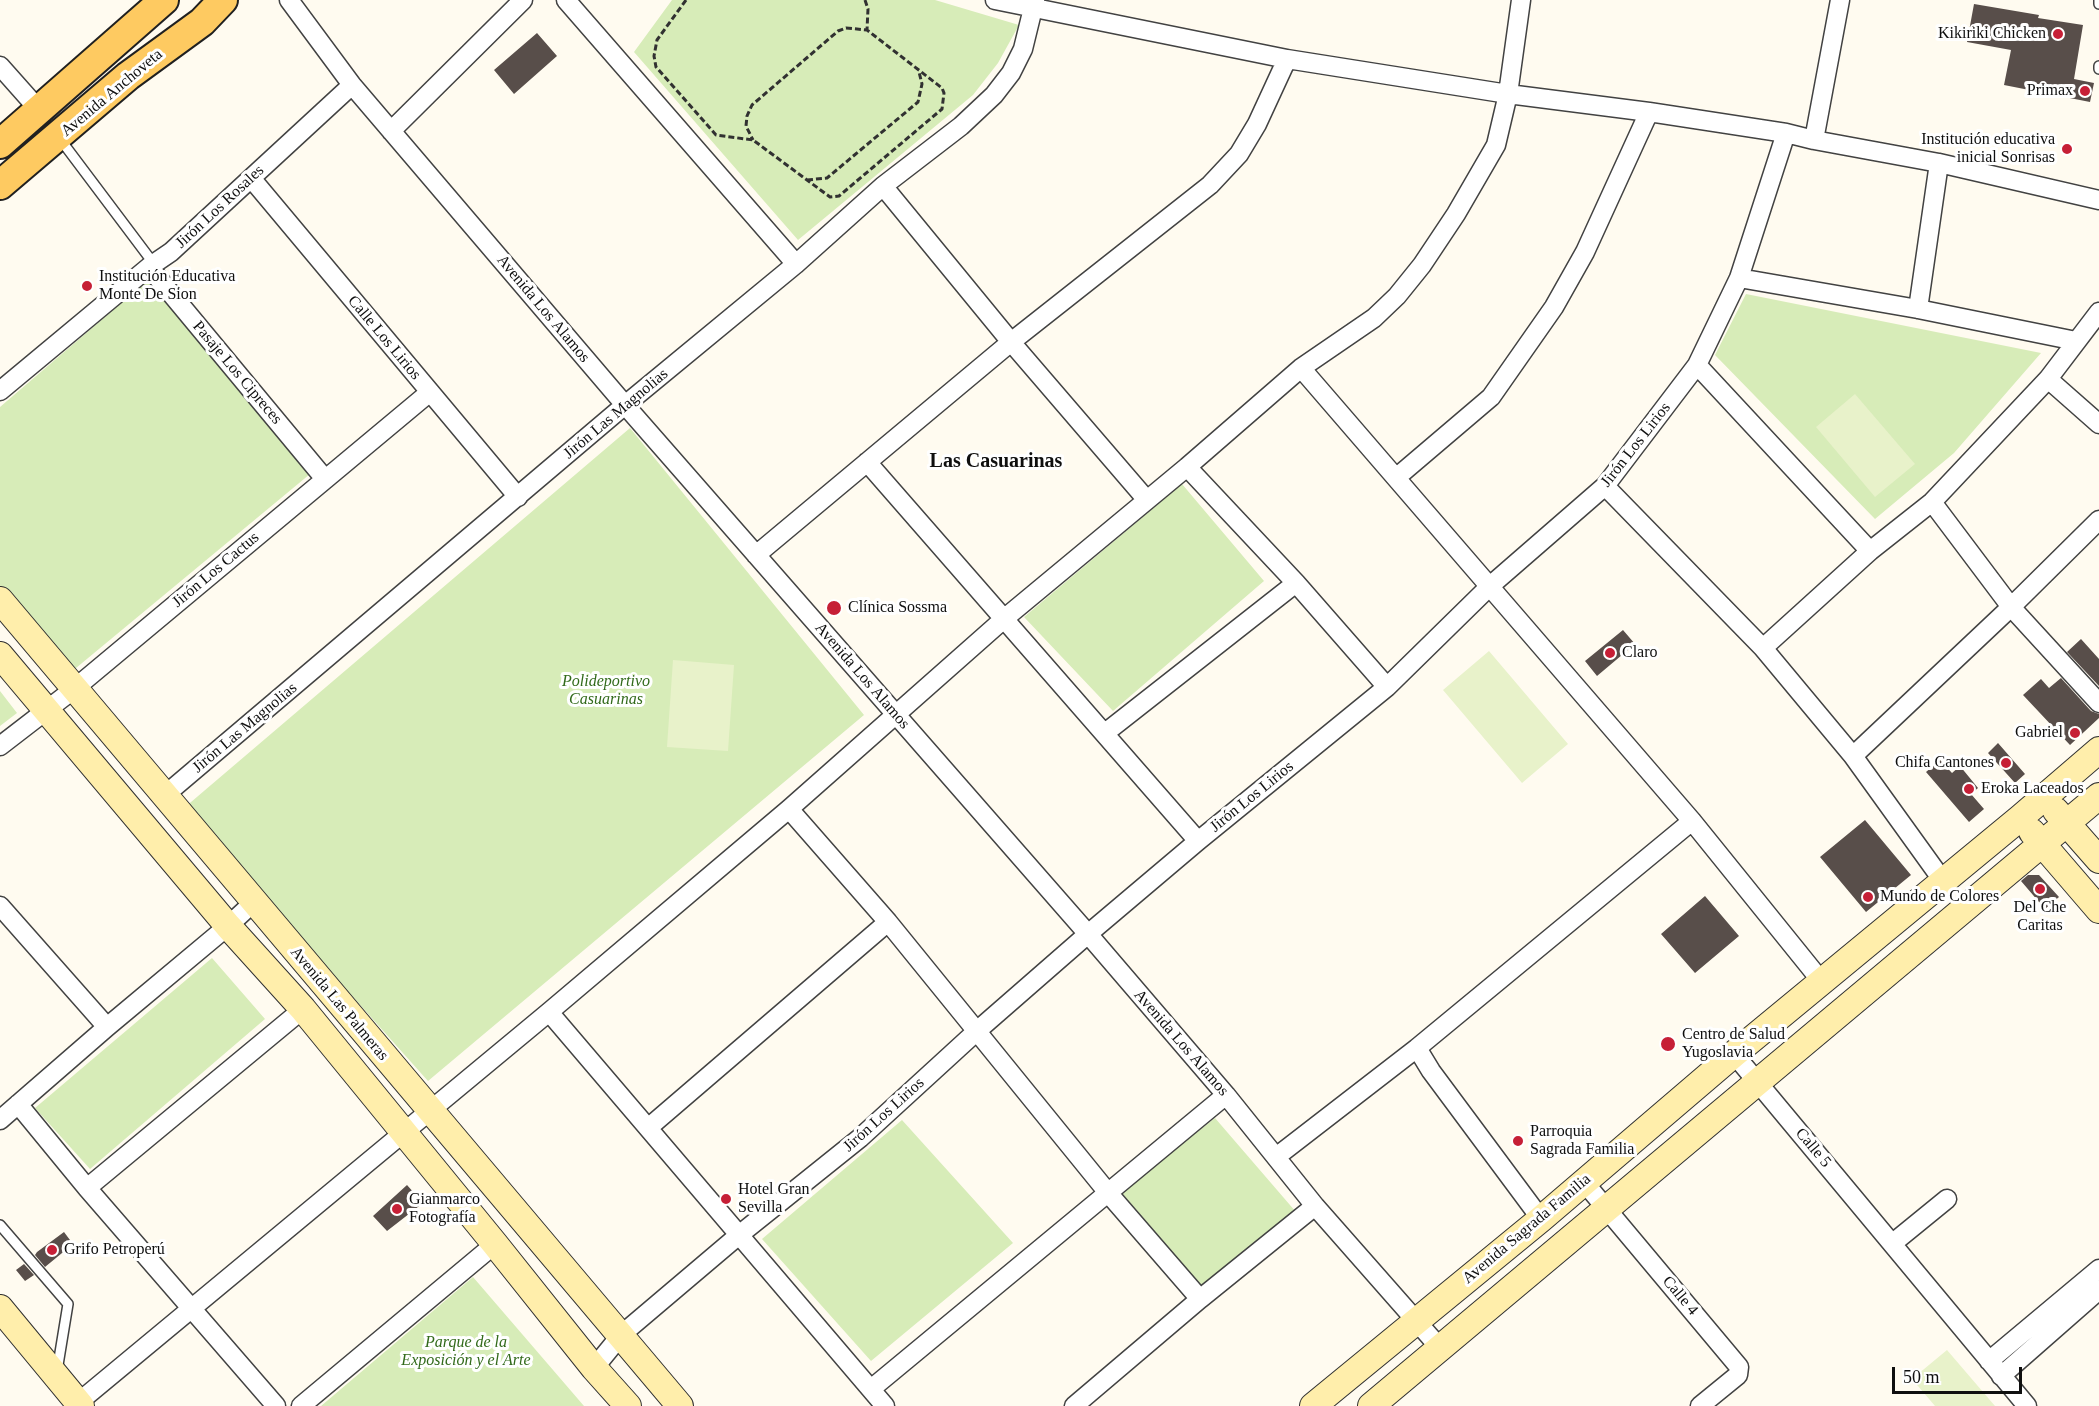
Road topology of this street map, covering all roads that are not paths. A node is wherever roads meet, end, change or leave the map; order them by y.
1 (164, 0) edge
2 (223, 0) edge
3 (289, 0) edge
4 (523, 0) edge
5 (566, 0) edge
6 (995, 0) edge
7 (1521, 0) edge
8 (1840, 0) edge
9 (1035, 5) edge
10 (1287, 59) junction
11 (0, 66) edge
12 (352, 85) junction
13 (1508, 94) junction
14 (40, 111) junction
15 (1649, 112) junction
16 (391, 131) junction
17 (1786, 133) junction
18 (58, 137) junction
19 (1814, 140) junction
20 (0, 144) edge
21 (1939, 163) junction
22 (250, 178) junction
23 (0, 185) edge
24 (883, 186) junction
25 (2099, 200) edge
26 (796, 264) junction
27 (152, 266) junction
28 (1739, 278) junction
29 (1918, 309) junction
30 (2099, 312) edge
31 (2076, 341) junction
32 (1011, 342) junction
33 (1697, 365) junction
34 (1301, 368) junction
35 (2048, 379) junction
36 (0, 392) edge
37 (430, 392) junction
38 (625, 405) junction
39 (2099, 424) edge
40 (867, 462) junction
41 (1187, 467) junction
42 (1397, 477) junction
43 (325, 478) junction
44 (1605, 486) junction
45 (518, 497) junction
46 (1146, 499) junction
47 (1932, 502) junction
48 (2099, 520) edge
49 (1870, 551) junction
50 (756, 555) junction
51 (1296, 583) junction
52 (1490, 586) junction
53 (0, 600) edge
54 (2011, 607) junction
55 (1005, 618) junction
56 (1763, 648) junction
57 (0, 655) edge
58 (1387, 687) junction
59 (74, 688) junction
60 (2099, 703) edge
61 (47, 709) junction
62 (896, 714) junction
63 (1105, 733) junction
64 (0, 746) edge
65 (2099, 750) edge
66 (1853, 756) junction
67 (165, 795) junction
68 (2099, 796) edge
69 (2043, 797) junction
70 (789, 809) junction
71 (2020, 818) junction
72 (1692, 821) junction
73 (2067, 823) junction
74 (1198, 841) junction
75 (2043, 845) junction
76 (2099, 860) edge
77 (1943, 881) junction
78 (254, 902) junction
79 (2099, 910) edge
80 (4, 918) edge
81 (888, 922) junction
82 (228, 926) junction
83 (1088, 934) junction
84 (1822, 982) junction
85 (303, 1009) junction
86 (549, 1011) junction
87 (107, 1027) junction
88 (978, 1030) junction
89 (1417, 1048) junction
90 (1734, 1054) junction
91 (1757, 1081) junction
92 (1226, 1095) junction
93 (18, 1104) junction
94 (430, 1111) junction
95 (0, 1120) edge
96 (648, 1128) junction
97 (404, 1133) junction
98 (1276, 1157) junction
99 (1584, 1182) junction
100 (87, 1188) junction
101 (1109, 1194) junction
102 (1947, 1199) dead end
103 (1315, 1206) junction
104 (1608, 1210) junction
105 (1541, 1219) junction
106 (0, 1224) edge
107 (739, 1235) junction
108 (1893, 1243) junction
109 (495, 1244) junction
110 (2099, 1269) edge
111 (2099, 1290) edge
112 (1200, 1299) junction
113 (2072, 1301) junction
114 (0, 1308) edge
115 (191, 1309) junction
116 (1416, 1320) junction
117 (621, 1335) junction
118 (1440, 1348) junction
119 (1989, 1360) junction
120 (594, 1368) junction
121 (56, 1376) junction
122 (2001, 1377) junction
123 (871, 1389) junction
124 (78, 1405) edge
125 (276, 1406) edge
126 (301, 1406) edge
127 (628, 1406) edge
128 (680, 1406) edge
129 (885, 1406) edge
130 (1074, 1406) edge
131 (1313, 1406) edge
132 (1371, 1406) edge
133 (1700, 1406) edge
134 (2027, 1406) edge

1 - 14 main road, Avenida Anchoveta
2 - 18 main road, Avenida Anchoveta
3 - 12 street, Avenida Los Alamos
4 - 16 street
5 - 26 street
6 - 9 street
7 - 13 street
8 - 19 street
9 - 10 street
9 - 24 street, Jirón Las Magnolias
10 - 13 street
10 - 32 street
11 - 14 street
12 - 16 street, Avenida Los Alamos
12 - 22 street, Jirón Los Rosales
13 - 15 street
13 - 34 street
14 - 20 main road, Avenida Anchoveta
15 - 17 street
15 - 42 street
16 - 38 street, Avenida Los Alamos
17 - 19 street
17 - 28 street, Jirón Los Lirios
18 - 23 main road, Avenida Anchoveta
18 - 27 lane, Pasaje Los Cipreces
19 - 21 street
21 - 25 street
21 - 29 street
22 - 27 street, Jirón Los Rosales
22 - 37 street, Calle Los Lirios
24 - 26 street, Jirón Las Magnolias
24 - 32 street
26 - 38 street, Jirón Las Magnolias
27 - 36 street, Jirón Los Rosales
27 - 43 street, Pasaje Los Cipreces
28 - 29 street
28 - 33 street, Jirón Los Lirios
29 - 31 street
30 - 31 street
31 - 35 street
32 - 40 street
32 - 46 street
33 - 44 street, Jirón Los Lirios
33 - 49 street
34 - 41 street
34 - 42 street
35 - 39 street
35 - 47 street
37 - 43 street, Jirón Los Cactus
37 - 45 street, Calle Los Lirios
38 - 45 street, Jirón Las Magnolias
38 - 50 street, Avenida Los Alamos
40 - 50 street
40 - 55 street
41 - 46 street
41 - 51 street
42 - 52 street
43 - 59 street, Jirón Los Cactus
44 - 52 street, Jirón Los Lirios
44 - 56 street
45 - 67 street, Jirón Las Magnolias
46 - 55 street
47 - 49 street
47 - 54 street
48 - 54 street
49 - 56 street
50 - 62 street, Avenida Los Alamos
51 - 58 street
51 - 63 street
52 - 58 street, Jirón Los Lirios
52 - 72 street
53 - 59 main road, Avenida Las Palmeras
54 - 60 street
54 - 66 street
55 - 62 street
55 - 63 street
56 - 66 street
57 - 61 main road, Avenida Las Palmeras
58 - 74 street, Jirón Los Lirios
59 - 61 street, Jirón Los Cactus
59 - 67 main road, Avenida Las Palmeras
61 - 64 street, Jirón Los Cactus
61 - 82 main road, Avenida Las Palmeras
62 - 70 street
62 - 83 street, Avenida Los Alamos
63 - 74 street
65 - 69 main road, Avenida Sagrada Familia
66 - 77 street
67 - 78 main road, Avenida Las Palmeras
68 - 73 main road
69 - 71 main road, Avenida Sagrada Familia
69 - 73 main road
70 - 81 street
70 - 86 street
71 - 75 main road
71 - 77 main road, Avenida Sagrada Familia
72 - 84 street
72 - 89 street
73 - 75 main road
73 - 76 main road
74 - 83 street, Jirón Los Lirios
75 - 79 main road
75 - 91 main road
77 - 84 main road, Avenida Sagrada Familia
78 - 82 street
78 - 94 main road, Avenida Las Palmeras
80 - 87 street
81 - 88 street
81 - 96 street
82 - 85 main road, Avenida Las Palmeras
82 - 87 street
83 - 88 street, Jirón Los Lirios
83 - 92 street, Avenida Los Alamos
84 - 90 main road, Avenida Sagrada Familia
85 - 97 main road, Avenida Las Palmeras
85 - 100 street
86 - 94 street
86 - 96 street
87 - 93 street
88 - 101 street
88 - 107 street, Jirón Los Lirios
89 - 98 street
89 - 105 street
90 - 91 street, Calle 5
90 - 99 main road, Avenida Sagrada Familia
91 - 104 main road
91 - 108 street, Calle 5
92 - 98 street, Avenida Los Alamos
92 - 101 street
93 - 95 street
93 - 100 street
94 - 97 street
94 - 117 main road, Avenida Las Palmeras
96 - 107 street
97 - 109 main road, Avenida Las Palmeras
97 - 115 street
98 - 103 street, Avenida Los Alamos
99 - 104 street, Calle 4
99 - 105 main road, Avenida Sagrada Familia
100 - 115 street
101 - 112 street
101 - 123 street
102 - 108 street
103 - 112 street
103 - 116 street, Avenida Los Alamos
104 - 118 main road
104 - 133 street, Calle 4
105 - 116 main road, Avenida Sagrada Familia
106 - 121 lane
107 - 117 street, Jirón Los Lirios
107 - 123 street
108 - 119 street, Calle 5
109 - 120 main road, Avenida Las Palmeras
109 - 126 street
110 - 113 street
111 - 113 street
112 - 130 street
113 - 119 street
113 - 122 street
114 - 121 main road
115 - 124 street
115 - 125 street
116 - 118 street, Avenida Los Alamos
116 - 131 main road, Avenida Sagrada Familia
117 - 120 street, Jirón Los Lirios
117 - 128 main road, Avenida Las Palmeras
118 - 132 main road
119 - 122 street, Calle 5
120 - 127 main road, Avenida Las Palmeras
121 - 124 main road
122 - 134 street, Calle 5
123 - 129 street

